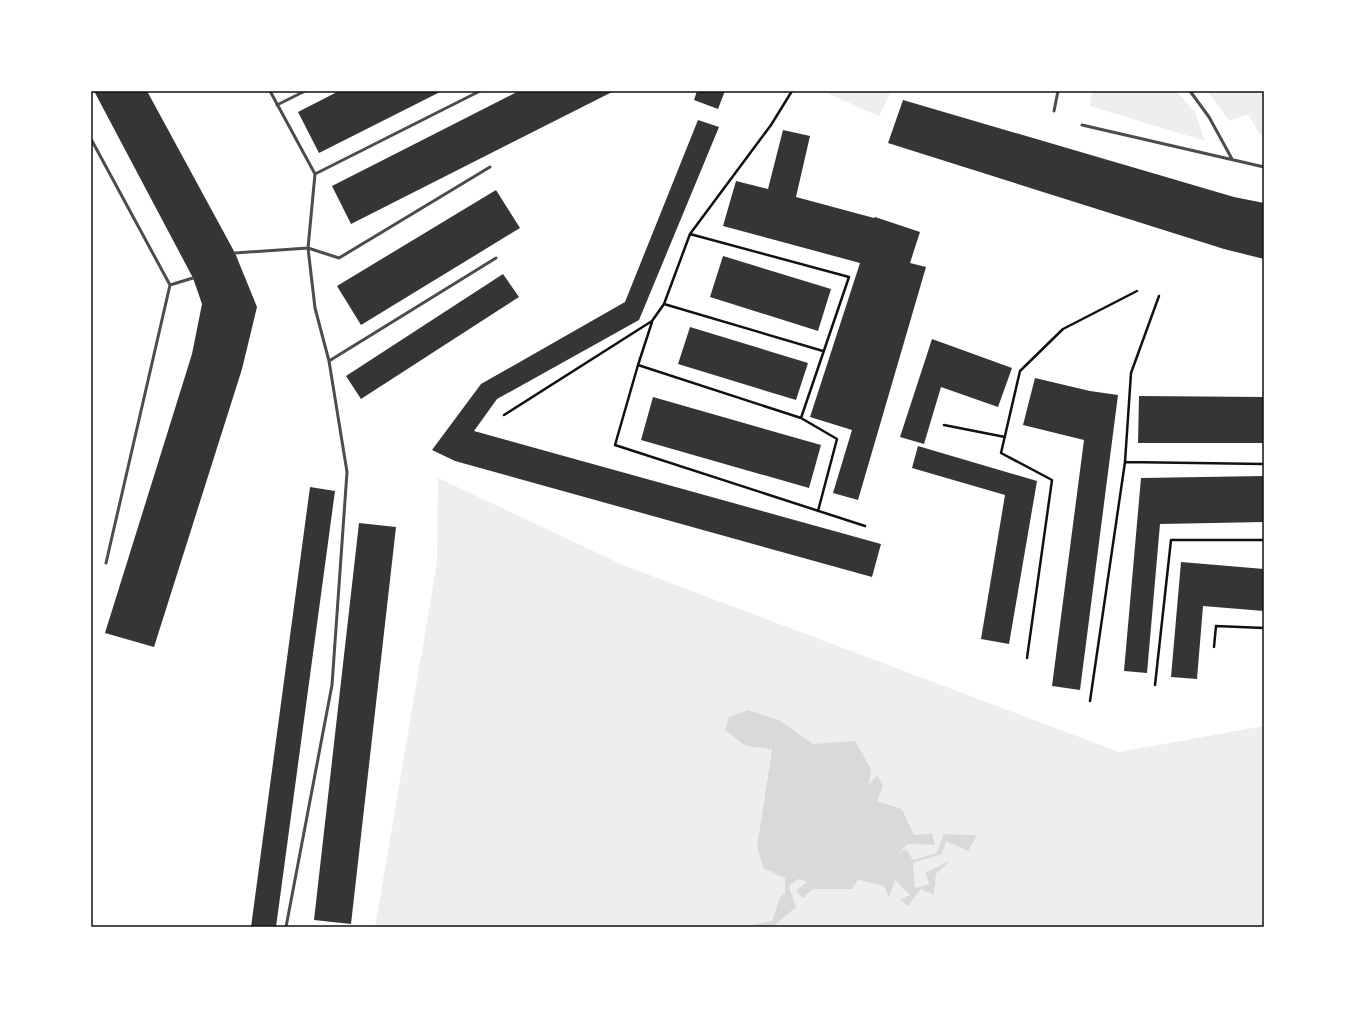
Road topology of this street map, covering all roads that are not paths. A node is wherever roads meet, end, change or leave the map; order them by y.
1 (270, 91) edge
2 (305, 91) edge
3 (480, 91) edge
4 (1058, 91) edge
5 (1190, 91) edge
6 (277, 105) junction
7 (1054, 111) dead end
8 (1082, 125) dead end
9 (91, 139) edge
10 (1232, 159) junction
11 (490, 167) dead end
12 (1264, 167) edge
13 (315, 174) junction
14 (308, 248) junction
15 (235, 253) dead end
16 (496, 258) dead end
17 (193, 278) dead end
18 (170, 285) junction
19 (329, 361) junction
20 (106, 563) dead end
21 (286, 927) edge

1 - 6 lane
2 - 6 lane
3 - 13 lane
4 - 7 lane
5 - 10 lane
6 - 13 lane
8 - 10 lane
9 - 18 lane
10 - 12 lane
11 - 14 lane
13 - 14 lane
14 - 15 lane
14 - 19 lane
16 - 19 lane
17 - 18 lane
18 - 20 lane
19 - 21 lane

